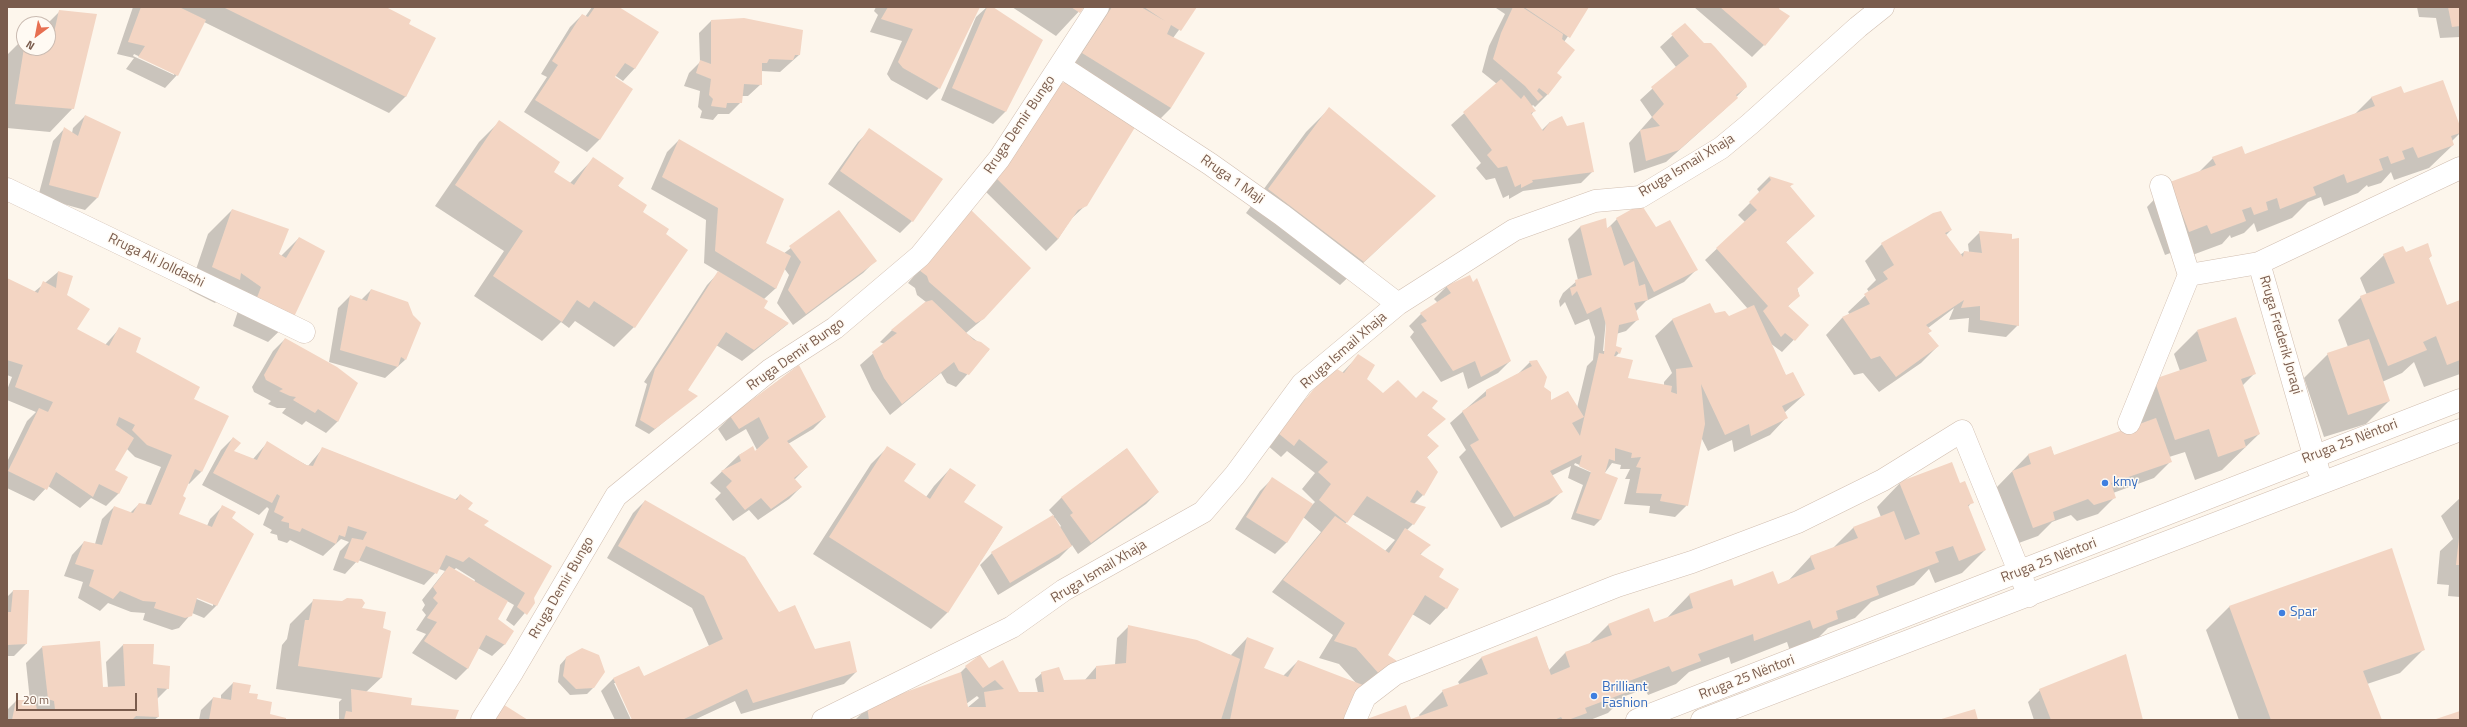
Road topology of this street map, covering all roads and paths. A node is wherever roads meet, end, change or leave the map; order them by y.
1 (1098, 7) edge
2 (1883, 7) edge
3 (1060, 66) junction
4 (2460, 168) edge
5 (2161, 186) dead end
6 (7, 189) edge
7 (2259, 263) junction
8 (2189, 275) junction
9 (1398, 304) junction
10 (304, 332) dead end
11 (2460, 400) edge
12 (2129, 423) dead end
13 (2460, 430) edge
14 (2315, 456) junction
15 (2322, 483) junction
16 (2019, 572) junction
17 (2028, 596) junction
18 (482, 720) edge
19 (823, 720) edge
20 (1354, 720) edge
21 (1637, 720) edge
22 (1702, 720) edge

1 - 3 street, Rruga Demir Bungo
2 - 9 street, Rruga Ismail Xhaja
3 - 9 street, Rruga 1 Maji
3 - 18 street, Rruga Demir Bungo
4 - 7 street, Rruga Frederik Joraqi
5 - 8 street
6 - 10 street, Rruga Ali Jolldashi
7 - 8 street
7 - 14 street, Rruga Frederik Joraqi
8 - 12 street
9 - 19 street, Rruga Ismail Xhaja
11 - 14 street, Rruga 25 Nëntori
13 - 15 street, Rruga 25 Nëntori
14 - 15 street, Rruga Frederik Joraqi
14 - 16 street, Rruga 25 Nëntori
15 - 17 street, Rruga 25 Nëntori
16 - 17 street
16 - 20 street
16 - 21 street, Rruga 25 Nëntori
17 - 22 street, Rruga 25 Nëntori

